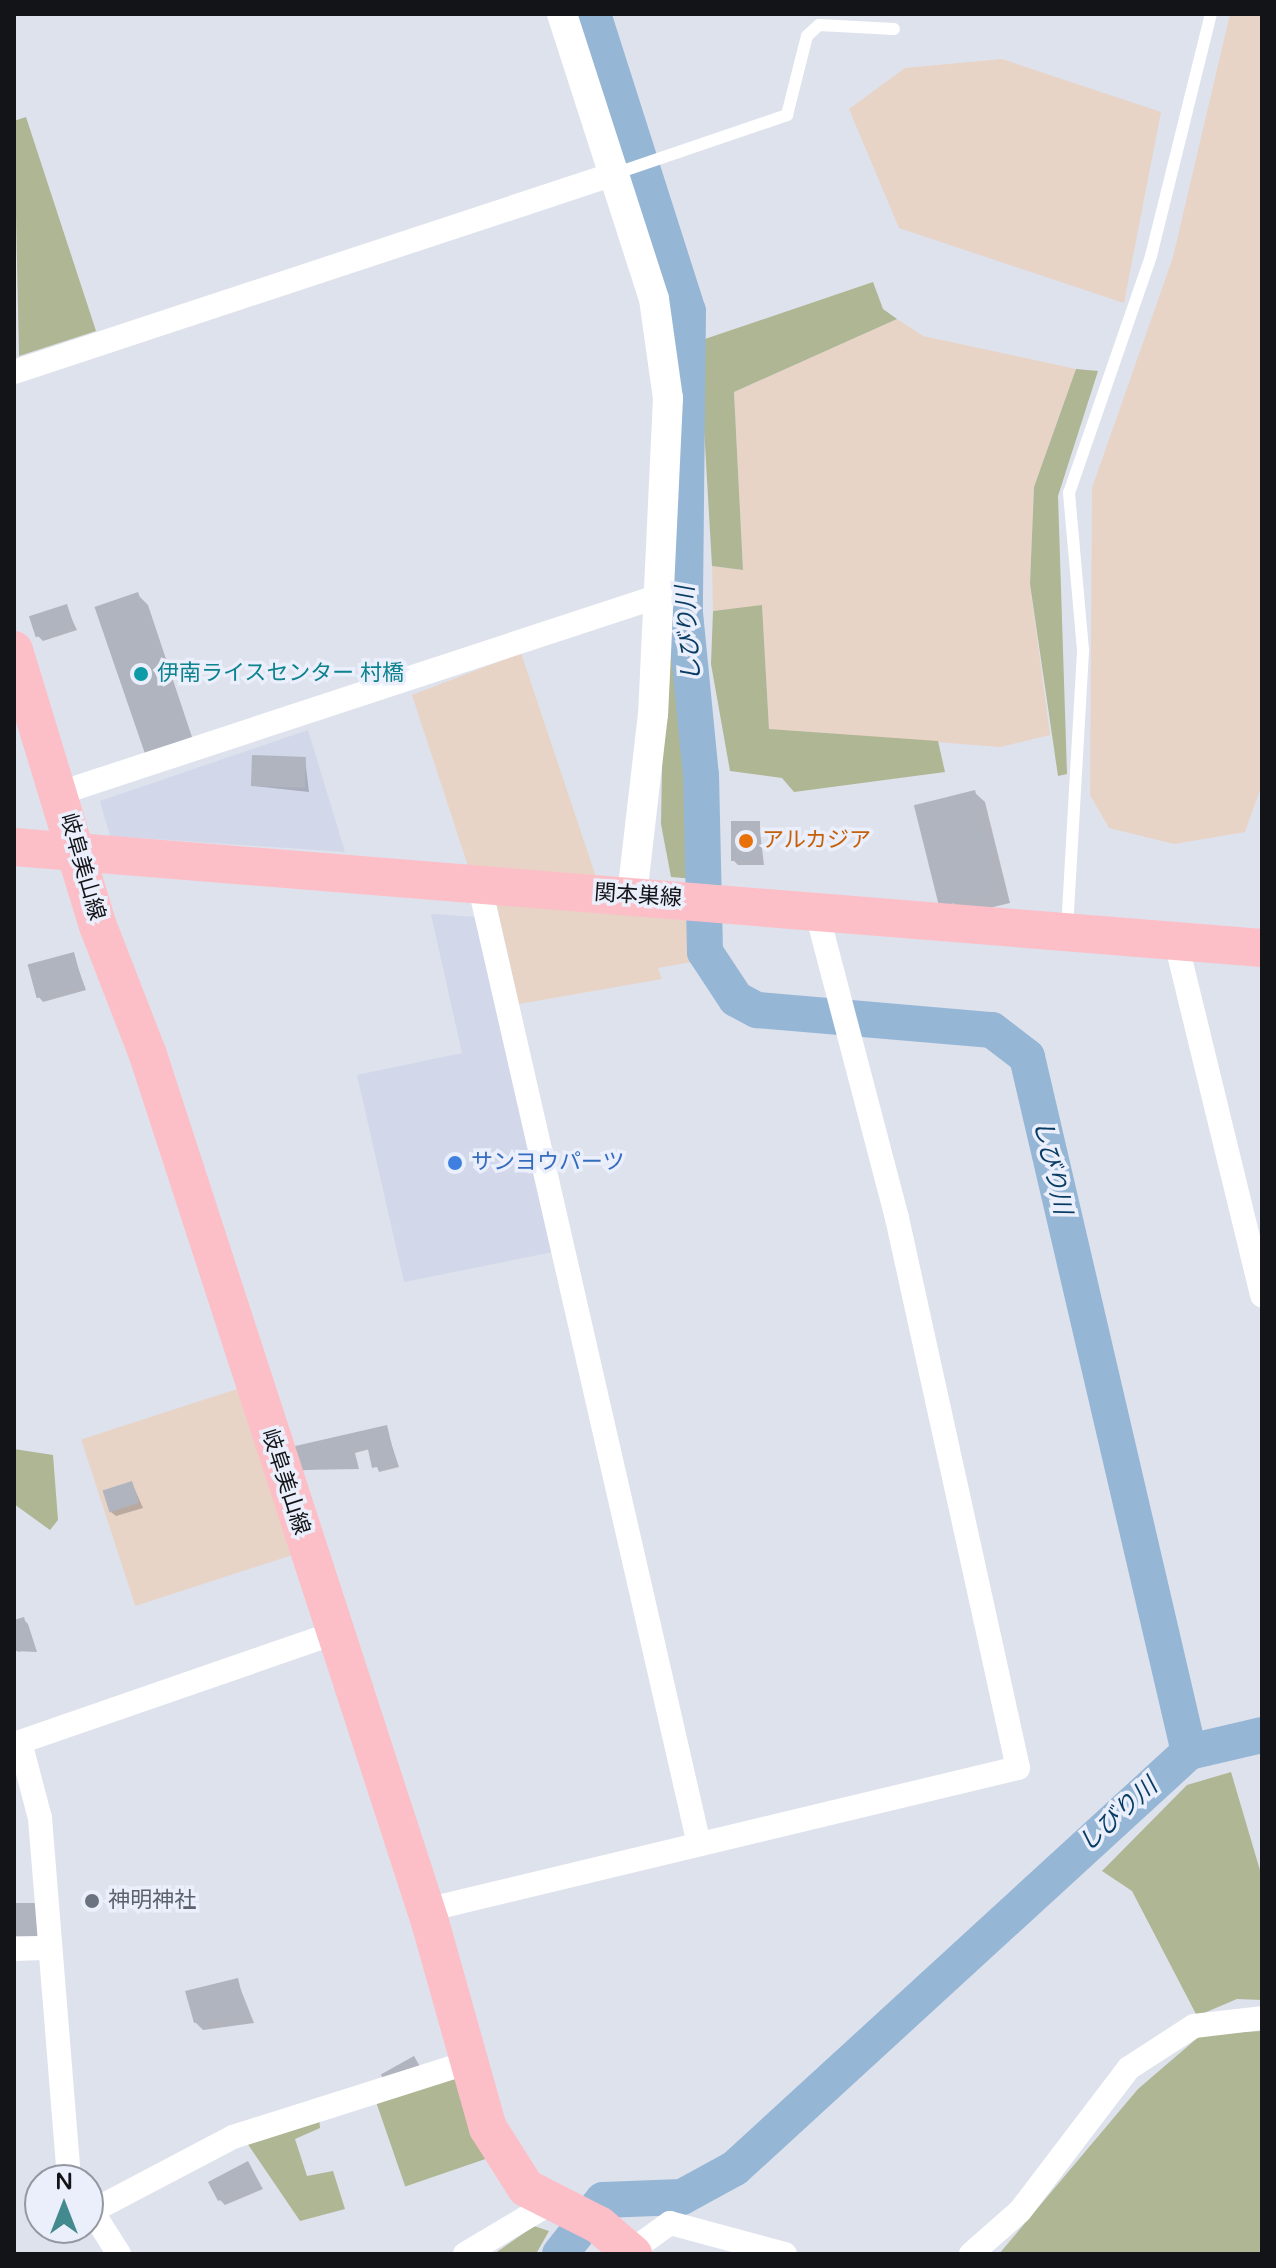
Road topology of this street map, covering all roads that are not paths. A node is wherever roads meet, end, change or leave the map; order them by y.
1 (562, 14) edge
2 (1211, 14) edge
3 (894, 29) dead end
4 (622, 171) junction
5 (14, 372) edge
6 (653, 598) junction
7 (14, 650) edge
8 (60, 793) junction
9 (14, 847) edge
10 (80, 853) junction
11 (479, 883) junction
12 (632, 895) junction
13 (816, 909) junction
14 (1067, 931) junction
15 (1175, 938) junction
16 (1262, 948) edge
17 (1262, 1296) edge
18 (335, 1633) junction
19 (17, 1743) edge
20 (699, 1844) junction
21 (426, 1910) junction
22 (50, 1948) junction
23 (14, 1949) edge
24 (1262, 2018) edge
25 (472, 2061) junction
26 (68, 2164) edge
27 (104, 2201) edge
28 (549, 2204) junction
29 (104, 2228) edge
30 (632, 2252) edge
31 (119, 2254) edge
32 (465, 2254) edge
33 (785, 2254) edge
34 (971, 2254) edge

1 - 4 street
2 - 14 lane
3 - 4 lane
4 - 5 street
4 - 6 street
6 - 8 street
6 - 12 street
7 - 8 main road, 岐阜美山線
8 - 10 main road, 岐阜美山線
9 - 10 main road, 関本巣線
10 - 11 main road, 関本巣線
10 - 18 main road, 岐阜美山線
11 - 12 main road, 関本巣線
11 - 20 street
12 - 13 main road, 関本巣線
13 - 14 main road, 関本巣線
13 - 20 street
14 - 15 main road, 関本巣線
15 - 16 main road, 関本巣線
15 - 17 street
18 - 19 street
18 - 21 main road, 岐阜美山線
19 - 22 street
20 - 21 street
21 - 25 main road, 岐阜美山線
22 - 23 street
22 - 26 street
24 - 34 street
25 - 27 street
25 - 28 main road, 岐阜美山線
28 - 30 main road, 岐阜美山線
28 - 32 street
29 - 31 street
30 - 33 street

